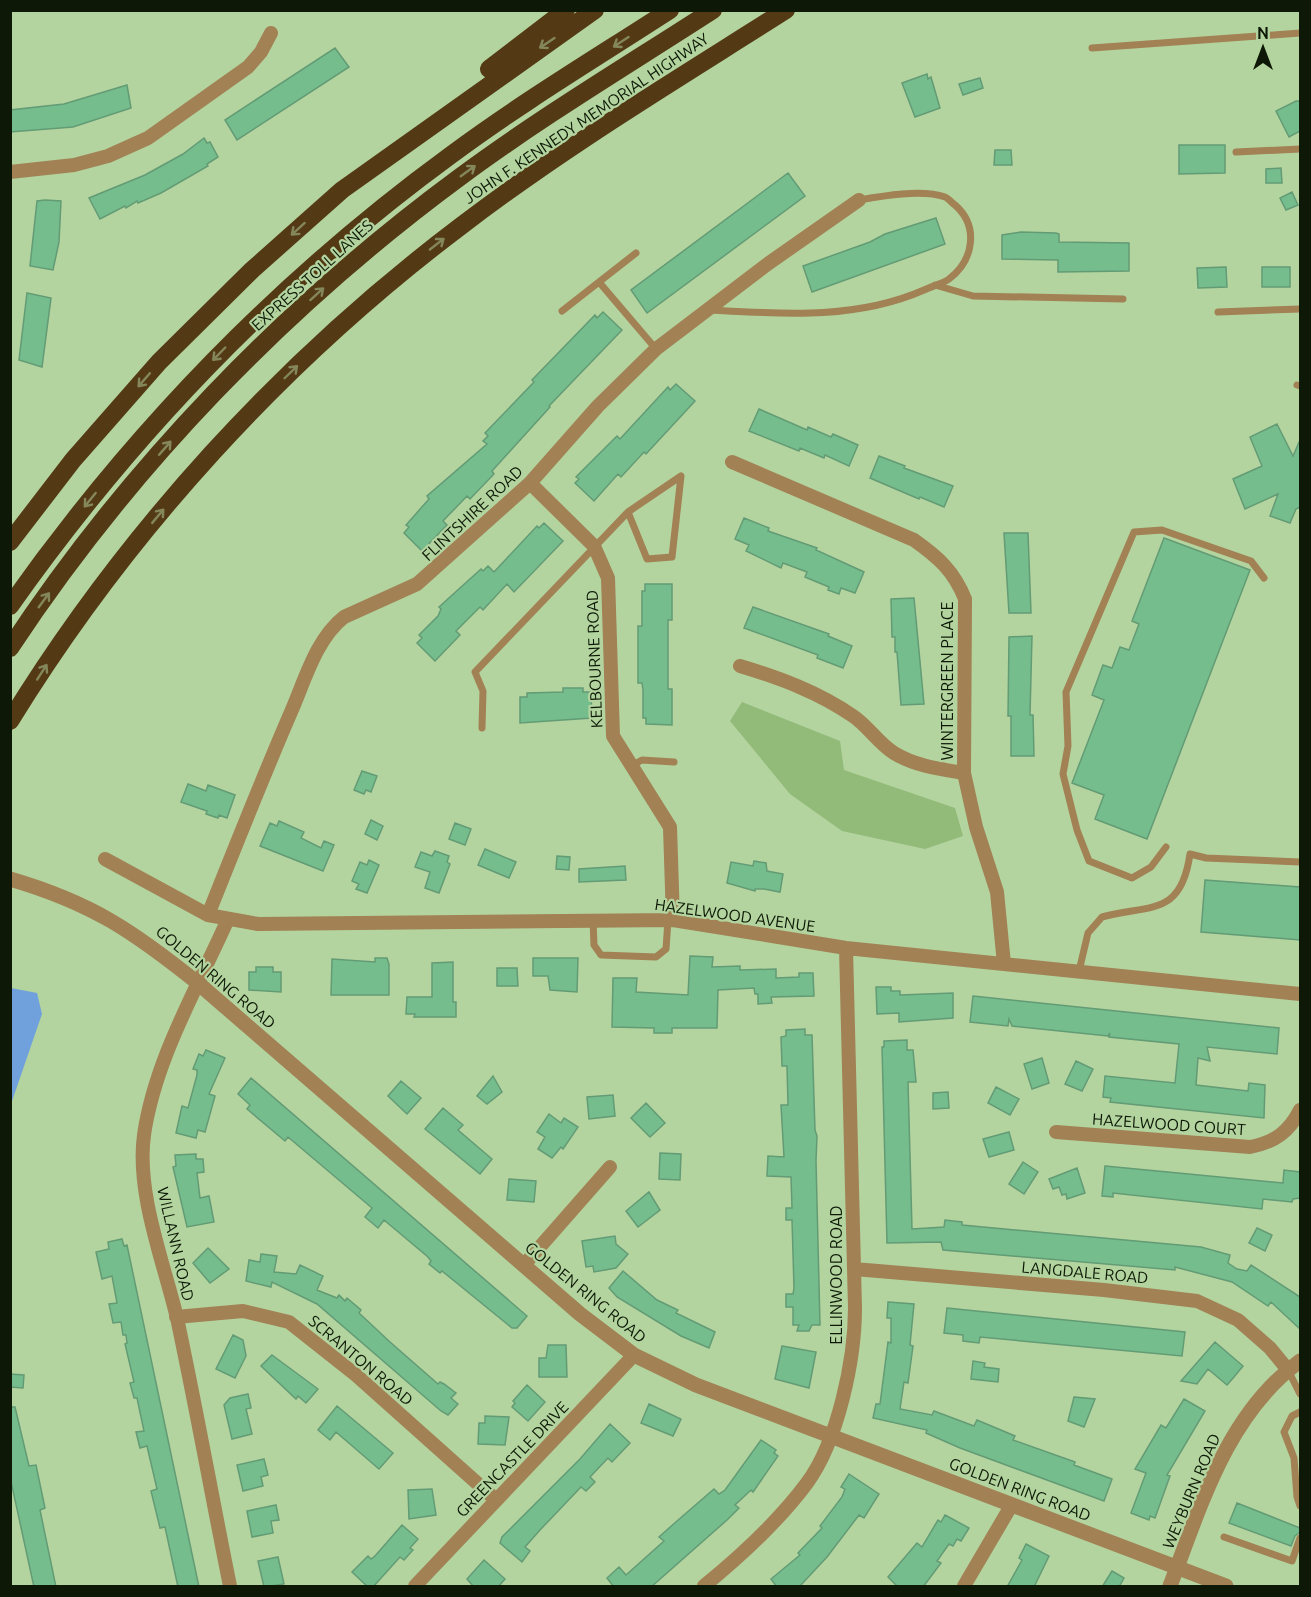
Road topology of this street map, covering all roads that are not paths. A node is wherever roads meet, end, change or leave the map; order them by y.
1 (566, 10) edge
2 (596, 10) edge
3 (670, 10) edge
4 (713, 10) edge
5 (786, 10) edge
6 (271, 33) dead end
7 (1300, 33) edge
8 (1092, 48) dead end
9 (1300, 149) edge
10 (1236, 152) dead end
11 (11, 172) edge
12 (10, 178) edge
13 (342, 190) junction
14 (859, 200) joint
15 (636, 253) dead end
16 (599, 282) junction
17 (935, 285) junction
18 (1123, 299) dead end
19 (1300, 309) edge
20 (709, 310) junction
21 (562, 311) dead end
22 (1218, 312) dead end
23 (656, 349) junction
24 (732, 462) dead end
25 (530, 483) junction
26 (628, 512) junction
27 (10, 542) edge
28 (594, 546) junction
29 (1264, 578) dead end
30 (10, 606) edge
31 (10, 648) edge
32 (740, 666) dead end
33 (10, 721) edge
34 (482, 728) dead end
35 (674, 762) dead end
36 (631, 766) junction
37 (964, 773) junction
38 (1166, 847) dead end
39 (105, 859) dead end
40 (1300, 862) edge
41 (10, 879) edge
42 (208, 915) junction
43 (228, 920) junction
44 (593, 920) junction
45 (671, 920) junction
46 (846, 948) junction
47 (1004, 964) junction
48 (1079, 971) junction
49 (199, 984) junction
50 (1300, 994) edge
51 (1300, 1114) edge
52 (1056, 1132) dead end
53 (610, 1167) dead end
54 (524, 1265) junction
55 (854, 1269) junction
56 (176, 1317) junction
57 (634, 1355) junction
58 (1294, 1366) edge
59 (1300, 1393) edge
60 (1300, 1412) edge
61 (830, 1435) junction
62 (496, 1500) junction
63 (1011, 1506) junction
64 (1300, 1506) edge
65 (1224, 1537) dead end
66 (1300, 1538) edge
67 (1177, 1568) junction
68 (230, 1587) edge
69 (415, 1587) edge
70 (704, 1587) edge
71 (964, 1587) edge
72 (1170, 1587) edge
73 (1226, 1587) edge

1 - 13 highway
2 -> 13 highway
3 -> 30 highway, EXPRESS TOLL LANES
31 -> 4 highway, EXPRESS TOLL LANES
33 -> 5 highway, JOHN F. KENNEDY MEMORIAL HIGHWAY
6 - 11 street
7 - 8 lane
9 - 10 lane
11 - 12 street
13 -> 27 highway
14 - 17 lane
14 - 20 street, FLINTSHIRE ROAD
15 - 16 lane
16 - 21 lane
16 - 23 lane
17 - 18 lane
17 - 20 lane
19 - 22 lane
20 - 23 street, FLINTSHIRE ROAD
23 - 25 street, FLINTSHIRE ROAD
24 - 37 street, WINTERGREEN PLACE
25 - 28 street, KELBOURNE ROAD
25 - 42 street, FLINTSHIRE ROAD
26 - 26 lane
26 - 28 lane
28 - 34 lane
28 - 36 street, KELBOURNE ROAD
29 - 38 lane
32 - 37 street
35 - 36 lane
36 - 45 street, KELBOURNE ROAD
37 - 47 street, WINTERGREEN PLACE
39 - 42 street, HAZELWOOD AVENUE
40 - 48 lane
41 - 49 street, GOLDEN RING ROAD
42 - 43 street, HAZELWOOD AVENUE
43 - 44 street, HAZELWOOD AVENUE
43 - 49 street, WILLANN ROAD
44 - 45 street, HAZELWOOD AVENUE
44 - 45 lane
45 - 46 street, HAZELWOOD AVENUE
46 - 47 street, HAZELWOOD AVENUE
46 - 55 street, ELLINWOOD ROAD
47 - 48 street, HAZELWOOD AVENUE
48 - 50 street, HAZELWOOD AVENUE
49 - 54 street, GOLDEN RING ROAD
49 - 56 street, WILLANN ROAD
51 - 52 street, HAZELWOOD COURT
53 - 54 street
54 - 57 street, GOLDEN RING ROAD
55 - 58 street, LANGDALE ROAD
55 - 61 street, ELLINWOOD ROAD
56 - 62 street, SCRANTON ROAD
56 - 68 street, WILLANN ROAD
57 - 61 street, GOLDEN RING ROAD
57 - 62 street, GREENCASTLE DRIVE
58 - 59 lane
58 - 67 street, WEYBURN ROAD
60 - 64 lane
61 - 63 street, GOLDEN RING ROAD
61 - 70 street, ELLINWOOD ROAD
62 - 69 street, GREENCASTLE DRIVE
63 - 67 street, GOLDEN RING ROAD
63 - 71 street
65 - 66 lane
67 - 72 street, WEYBURN ROAD
67 - 73 street, GOLDEN RING ROAD

